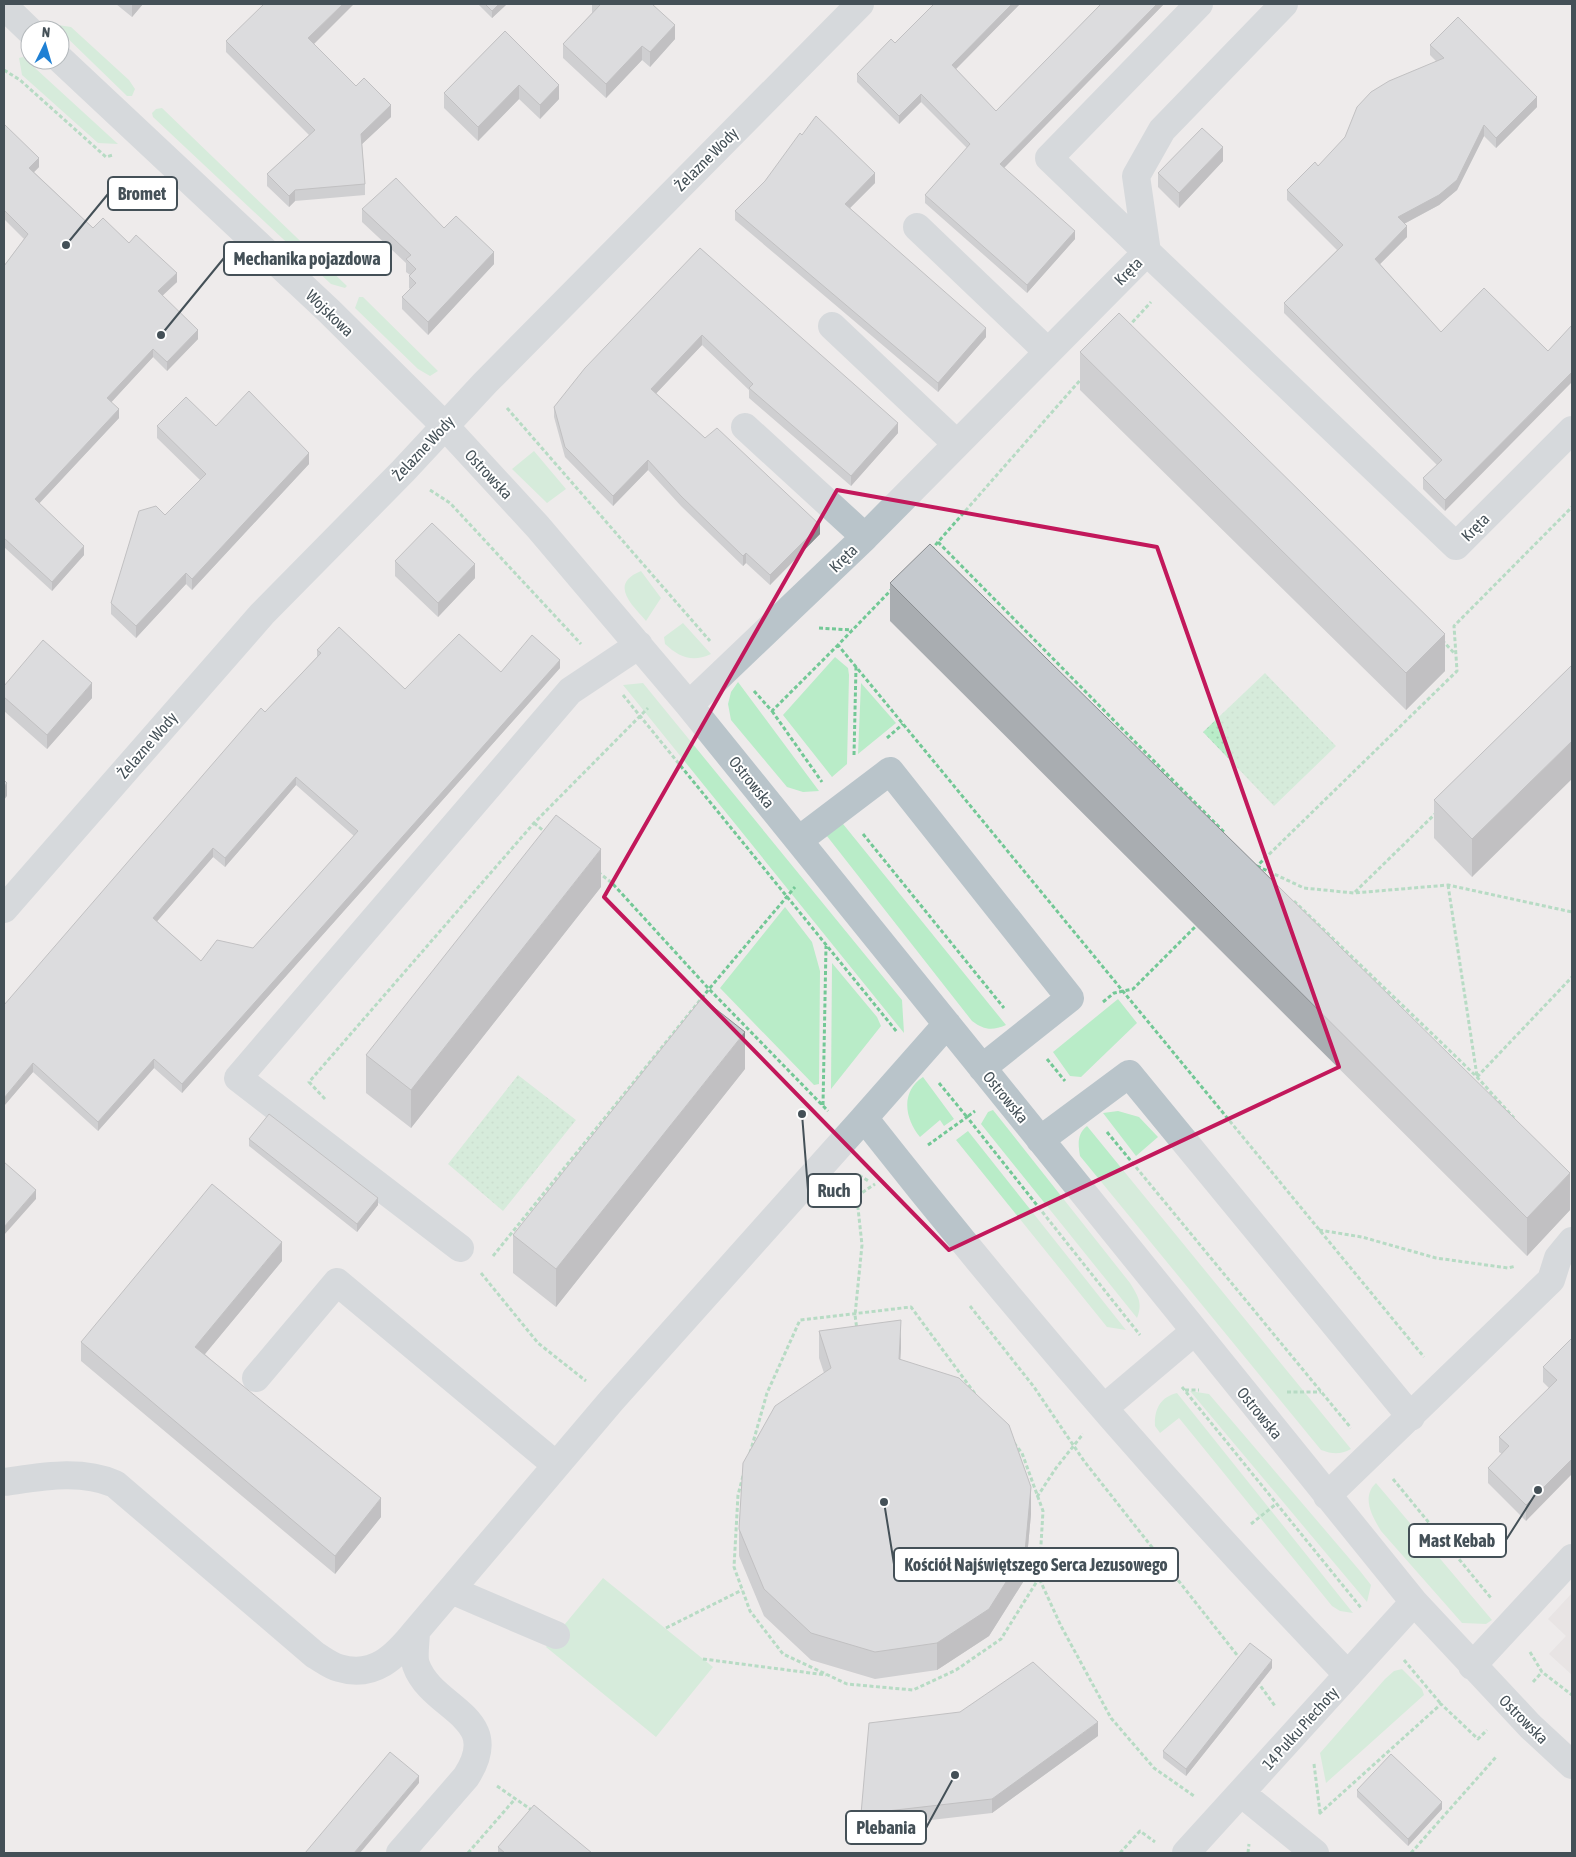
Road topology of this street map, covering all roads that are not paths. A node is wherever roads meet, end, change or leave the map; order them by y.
1 (860, 4) edge
2 (1198, 4) edge
3 (1284, 4) edge
4 (4, 6) edge
5 (20, 21) edge
6 (70, 68) edge
7 (917, 227) dead end
8 (1147, 252) junction
9 (832, 326) dead end
10 (1048, 352) junction
11 (444, 424) junction
12 (745, 427) dead end
13 (1572, 430) edge
14 (957, 444) junction
15 (865, 537) junction
16 (638, 645) junction
17 (689, 705) junction
18 (799, 840) junction
19 (4, 909) edge
20 (947, 1024) junction
21 (982, 1068) junction
22 (857, 1126) junction
23 (1040, 1140) junction
24 (460, 1248) road end
25 (1565, 1249) edge
26 (1195, 1331) junction
27 (256, 1378) dead end
28 (1104, 1408) junction
29 (1412, 1417) junction
30 (556, 1464) junction
31 (4, 1482) edge
32 (1327, 1496) junction
33 (1572, 1558) edge
34 (451, 1590) junction
35 (1414, 1602) junction
36 (416, 1631) junction
37 (556, 1635) dead end
38 (1472, 1666) junction
39 (1348, 1675) junction
40 (1572, 1765) edge
41 (1241, 1793) junction
42 (400, 1853) edge
43 (1186, 1853) edge
44 (1315, 1853) edge

1 - 11 street, Żelazne Wody
2 - 8 street
3 - 8 street
4 - 5 street
6 - 11 street, Wojskowa
7 - 10 street
8 - 10 street, Kręta
8 - 13 street, Kręta
9 - 14 street
10 - 14 street, Kręta
11 - 16 street, Ostrowska
11 - 19 street, Żelazne Wody
12 - 15 street
14 - 15 street, Kręta
15 - 17 street, Kręta
16 - 17 street, Ostrowska
16 - 24 street
17 - 18 street, Ostrowska
18 - 20 street, Ostrowska
18 - 21 street
20 - 21 street, Ostrowska
20 - 22 street
21 - 23 street, Ostrowska
22 - 28 street
22 - 30 street
23 - 26 street, Ostrowska
23 - 29 street
25 - 29 street
26 - 28 street
26 - 32 street, Ostrowska
27 - 30 street
28 - 39 street
29 - 32 street
30 - 34 street
31 - 36 street
32 - 35 street, Ostrowska
33 - 38 street
34 - 36 street
34 - 37 street
35 - 38 street, Ostrowska
35 - 39 street, 14 Pułku Piechoty
36 - 42 street
38 - 40 street, Ostrowska
39 - 41 street, 14 Pułku Piechoty
41 - 43 street, 14 Pułku Piechoty
41 - 44 street

